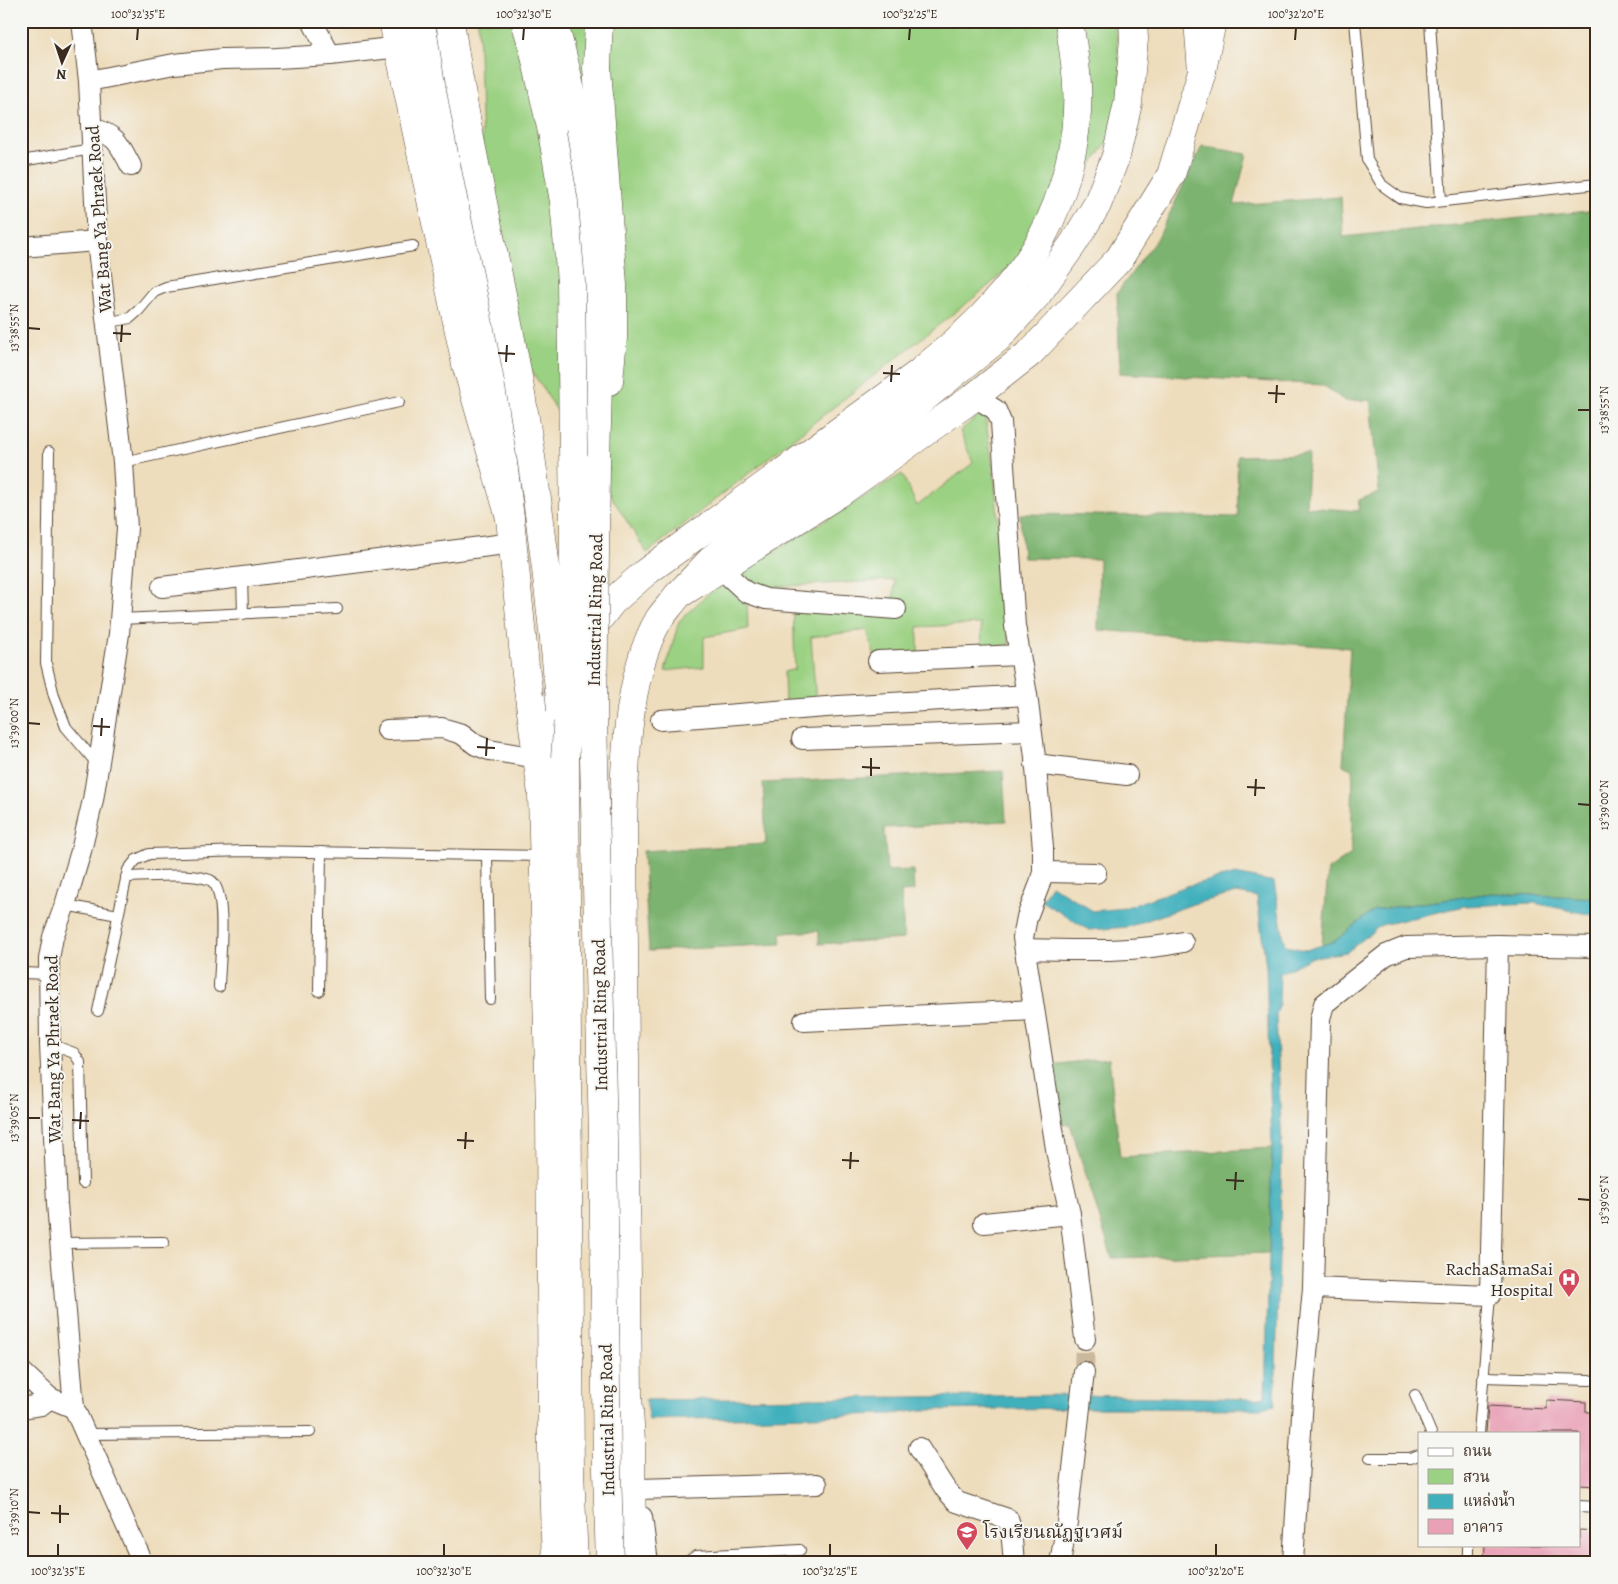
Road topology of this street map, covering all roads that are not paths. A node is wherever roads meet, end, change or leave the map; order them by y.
1 (82, 21) edge
2 (312, 21) edge
3 (420, 21) edge
4 (450, 21) edge
5 (525, 21) edge
6 (553, 21) edge
7 (599, 21) edge
8 (1070, 21) edge
9 (1133, 21) edge
10 (1198, 21) edge
11 (1212, 21) edge
12 (1355, 21) edge
13 (1430, 21) edge
14 (396, 34) edge
15 (330, 55) junction
16 (1202, 71) junction
17 (89, 81) junction
18 (92, 128) junction
19 (92, 149) junction
20 (21, 161) edge
21 (131, 166) dead end
22 (1597, 184) edge
23 (1441, 201) junction
24 (97, 241) junction
25 (412, 246) dead end
26 (21, 247) edge
27 (106, 323) junction
28 (974, 397) junction
29 (398, 402) dead end
30 (49, 452) dead end
31 (123, 462) junction
32 (596, 466) junction
33 (511, 530) junction
34 (720, 568) junction
35 (242, 577) junction
36 (162, 587) dead end
37 (678, 595) junction
38 (337, 609) dead end
39 (896, 609) dead end
40 (243, 614) junction
41 (120, 619) junction
42 (1020, 655) junction
43 (878, 661) dead end
44 (1027, 695) junction
45 (661, 720) dead end
46 (387, 730) dead end
47 (1031, 731) junction
48 (802, 739) dead end
49 (537, 758) junction
50 (566, 758) junction
51 (98, 764) junction
52 (1035, 764) junction
53 (1127, 775) dead end
54 (542, 794) junction
55 (321, 852) junction
56 (487, 855) junction
57 (544, 856) junction
58 (1043, 872) junction
59 (1096, 873) dead end
60 (126, 877) junction
61 (65, 905) junction
62 (118, 915) junction
63 (1183, 942) dead end
64 (1498, 945) junction
65 (1597, 947) edge
66 (1025, 950) junction
67 (21, 974) edge
68 (49, 974) junction
69 (219, 987) dead end
70 (319, 991) dead end
71 (490, 999) dead end
72 (98, 1010) dead end
73 (1034, 1010) junction
74 (804, 1021) dead end
75 (50, 1044) junction
76 (82, 1183) dead end
77 (1070, 1214) junction
78 (984, 1223) dead end
79 (164, 1242) dead end
80 (60, 1243) junction
81 (1314, 1288) junction
82 (1490, 1295) junction
83 (1085, 1339) tunnel mouth
84 (21, 1370) edge
85 (1483, 1378) junction
86 (1084, 1379) tunnel mouth
87 (1590, 1380) dead end
88 (1415, 1395) dead end
89 (50, 1398) junction
90 (21, 1408) edge
91 (74, 1408) junction
92 (310, 1432) dead end
93 (1431, 1432) edge
94 (1479, 1432) edge
95 (631, 1433) junction
96 (85, 1434) junction
97 (919, 1448) dead end
98 (1418, 1456) edge
99 (1370, 1458) dead end
100 (817, 1484) dead end
101 (638, 1489) junction
102 (1580, 1506) edge
103 (1597, 1507) edge
104 (1468, 1546) edge
105 (800, 1550) dead end
106 (143, 1563) edge
107 (556, 1563) edge
108 (574, 1563) edge
109 (610, 1563) edge
110 (632, 1563) edge
111 (648, 1563) edge
112 (689, 1563) edge
113 (1014, 1563) edge
114 (1060, 1563) edge
115 (1294, 1563) edge
116 (1468, 1563) edge

1 - 17 street, Wat Bang Ya Phraek Road
2 - 15 street
3 - 33 main road
4 - 50 main road, bridge
5 - 50 main road, bridge
6 - 32 main road
7 - 32 main road
8 - 54 main road
9 - 37 main road
10 - 16 main road
11 - 16 main road
12 - 23 lane
13 - 23 lane
14 - 15 street
14 - 33 main road
15 - 17 street
16 - 28 main road
17 - 18 street, Wat Bang Ya Phraek Road
18 - 19 street, Wat Bang Ya Phraek Road
18 - 21 street
19 - 20 lane
19 - 24 street, Wat Bang Ya Phraek Road
22 - 23 lane
24 - 26 street
24 - 27 street, Wat Bang Ya Phraek Road
25 - 27 lane
27 - 31 street, Wat Bang Ya Phraek Road
28 - 34 main road
28 - 42 street
29 - 31 lane
30 - 51 lane
31 - 41 street, Wat Bang Ya Phraek Road
32 - 109 main road, Industrial Ring Road, bridge
33 - 35 street
33 - 49 main road
34 - 37 main road
34 - 39 street
35 - 36 street
35 - 40 lane
37 - 95 main road
38 - 40 lane
40 - 41 lane
41 - 51 street, Wat Bang Ya Phraek Road
42 - 43 street
42 - 44 street
44 - 45 street
44 - 47 street
46 - 49 street
47 - 48 street
47 - 52 street
49 - 54 main road
50 - 108 main road, Industrial Ring Road
51 - 61 street, Wat Bang Ya Phraek Road
52 - 53 street
52 - 58 street
54 - 57 main road
55 - 56 lane
55 - 60 lane
55 - 70 lane
56 - 57 lane
56 - 71 lane
57 - 107 main road
58 - 59 street
58 - 66 street
60 - 62 lane
60 - 69 lane
61 - 62 lane
61 - 68 street, Wat Bang Ya Phraek Road
62 - 72 lane
63 - 66 street
64 - 65 street
64 - 81 street
64 - 82 street
66 - 73 street
67 - 68 lane
68 - 75 street, Wat Bang Ya Phraek Road
73 - 74 street
73 - 77 street
75 - 76 lane
75 - 80 street, Wat Bang Ya Phraek Road
77 - 78 street
77 - 83 street
79 - 80 lane
80 - 91 street, Wat Bang Ya Phraek Road
81 - 82 street
81 - 115 street
82 - 85 lane
84 - 89 street
85 - 87 lane
85 - 94 lane
86 - 114 street
88 - 93 lane
89 - 90 street
89 - 91 street
91 - 96 street, Wat Bang Ya Phraek Road
92 - 96 lane
95 - 101 street
95 - 110 main road
96 - 106 street, Wat Bang Ya Phraek Road
97 - 113 street
98 - 99 lane
100 - 101 street
101 - 111 street
102 - 103 lane
104 - 116 lane
105 - 112 lane

